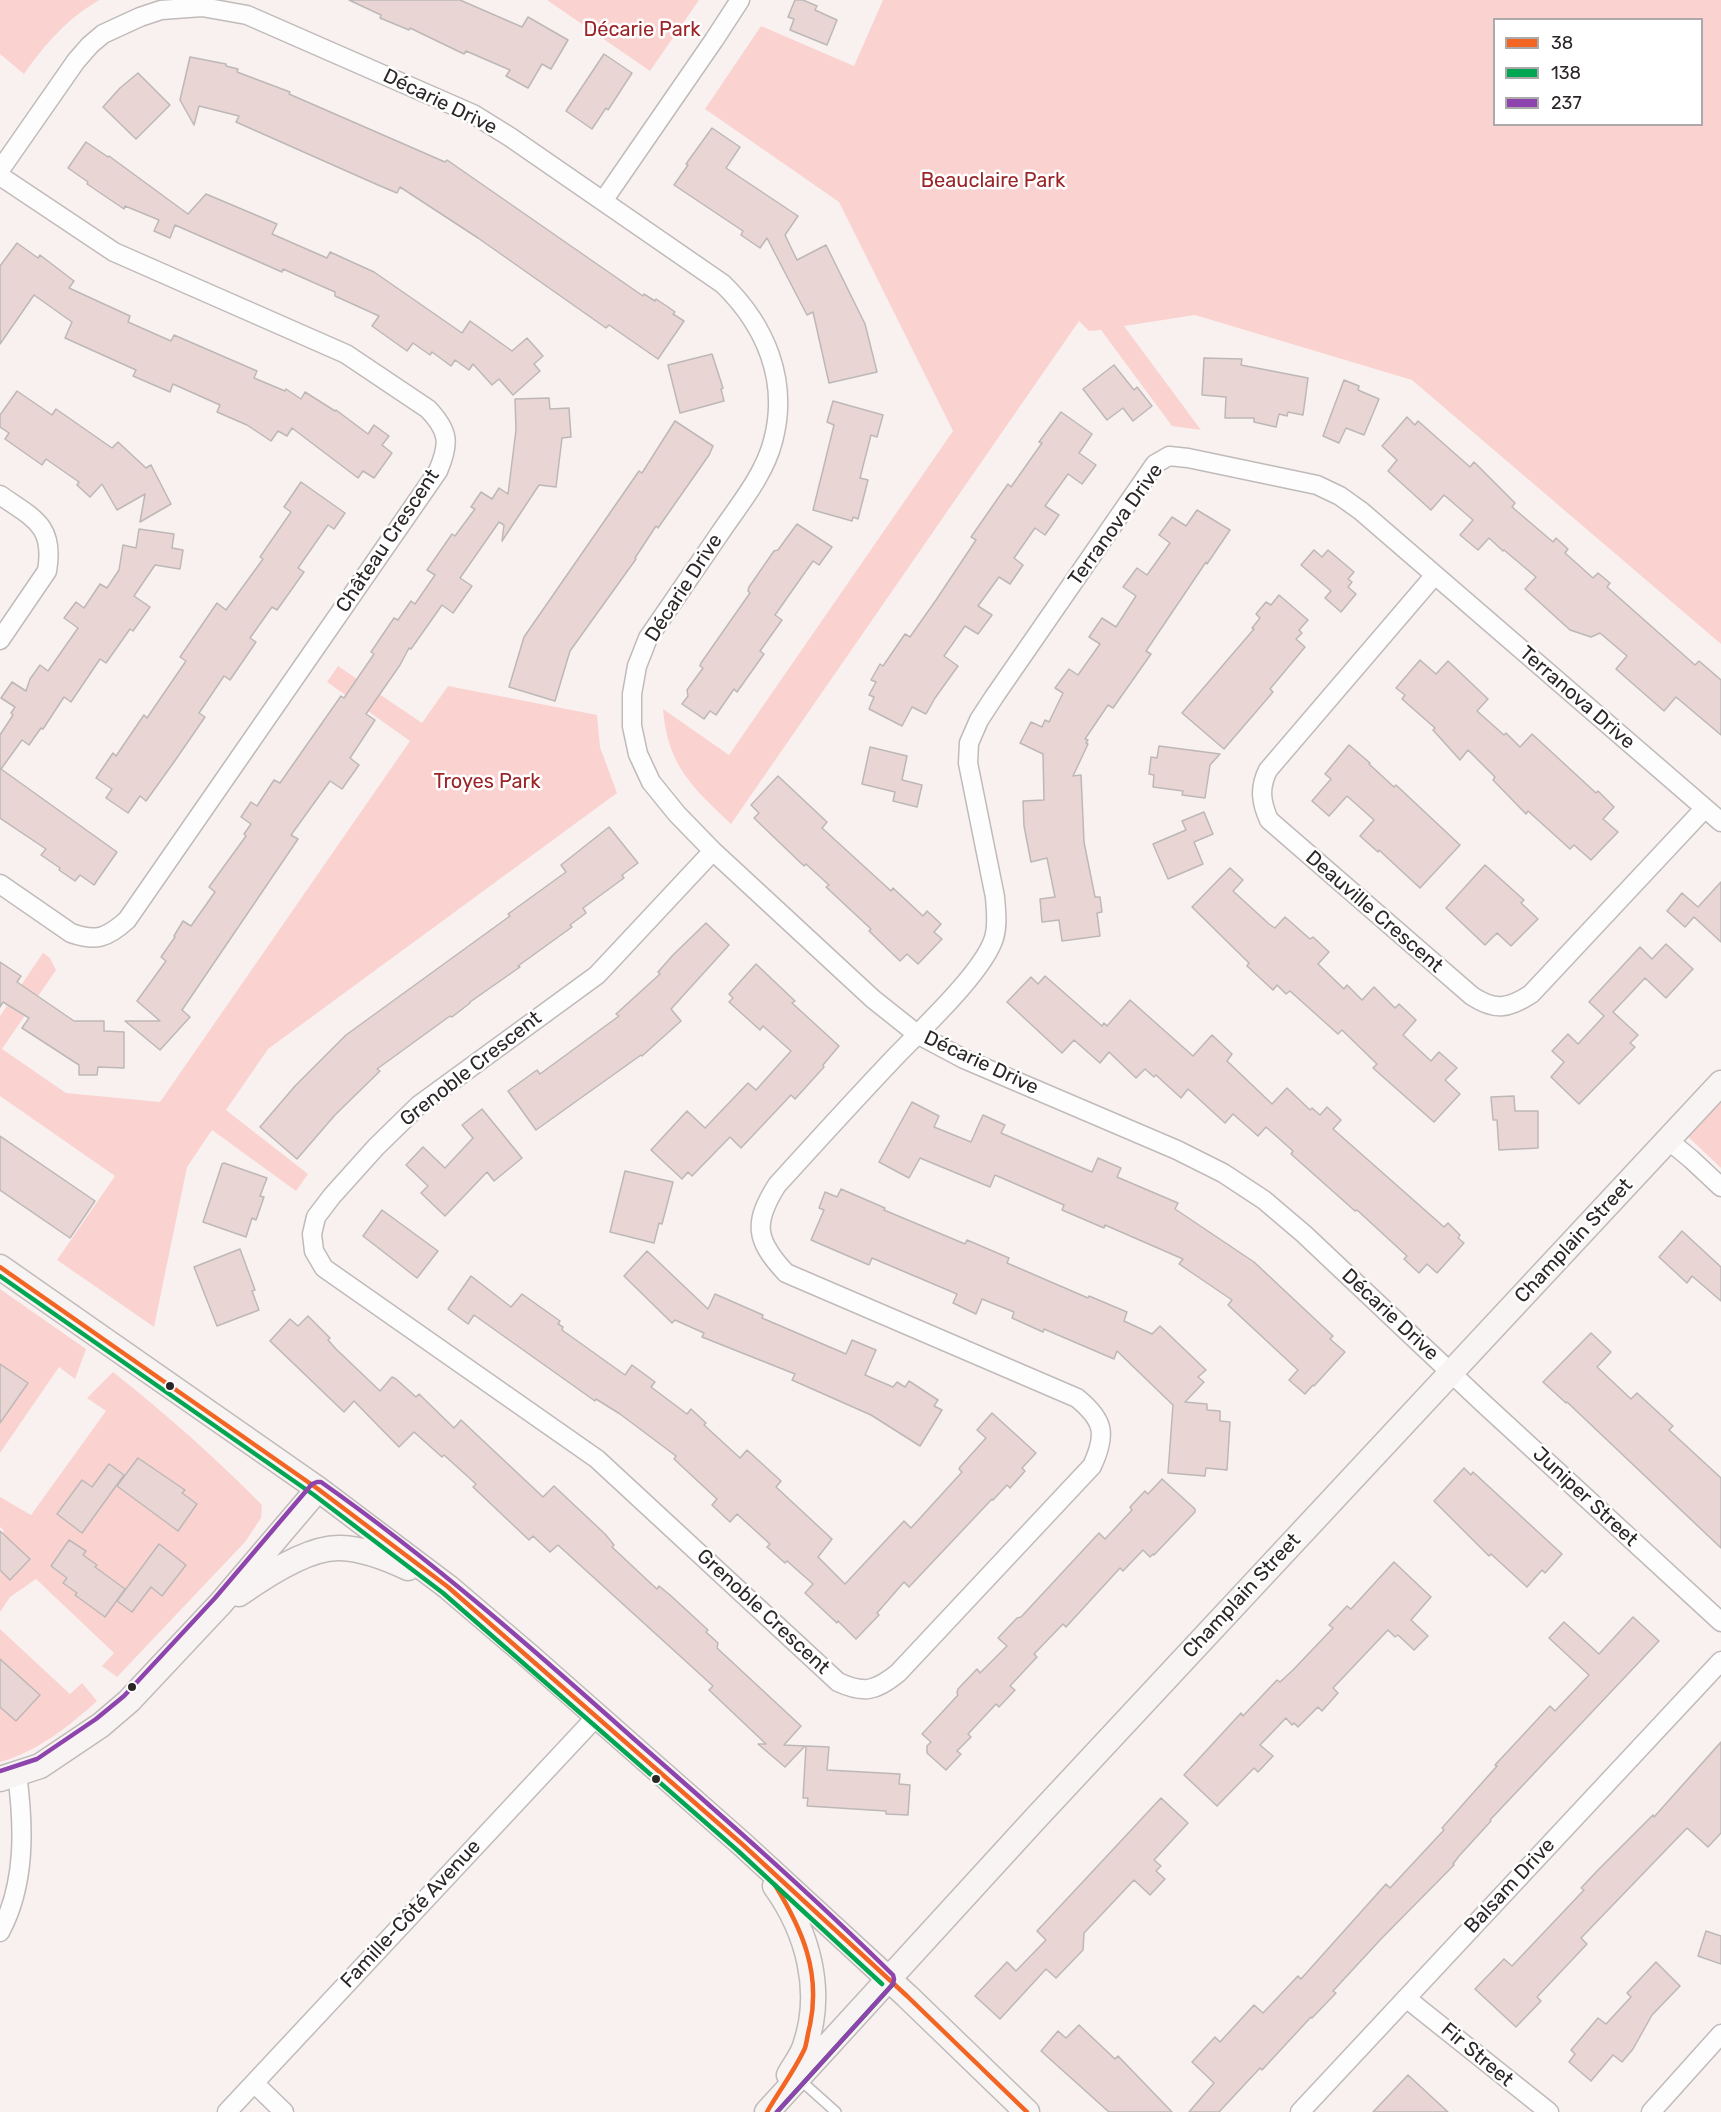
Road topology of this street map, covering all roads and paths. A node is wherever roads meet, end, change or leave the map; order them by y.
1 (740, 0) edge
2 (0, 170) edge
3 (0, 176) edge
4 (603, 201) junction
5 (0, 495) edge
6 (1434, 576) junction
7 (0, 640) edge
8 (1705, 808) junction
9 (1721, 822) edge
10 (713, 851) junction
11 (0, 884) edge
12 (917, 1034) junction
13 (1721, 1083) edge
14 (1668, 1140) junction
15 (1721, 1187) edge
16 (0, 1267) edge
17 (1451, 1372) junction
18 (318, 1489) junction
19 (448, 1587) junction
20 (208, 1617) junction
21 (1721, 1622) edge
22 (1721, 1661) edge
23 (596, 1717) junction
24 (8, 1776) edge
25 (742, 1844) junction
26 (0, 1932) edge
27 (887, 1979) junction
28 (1406, 1998) junction
29 (1721, 2034) edge
30 (799, 2079) junction
31 (254, 2083) junction
32 (768, 2111) edge
33 (227, 2112) edge
34 (284, 2112) edge
35 (836, 2112) edge
36 (1027, 2112) edge
37 (1300, 2112) edge
38 (1549, 2112) edge
39 (1650, 2112) edge

1 - 4 street
2 - 4 street, Décarie Drive
3 - 11 street, Château Crescent
4 - 10 street, Décarie Drive
5 - 7 street
6 - 8 street, Terranova Drive
6 - 8 street, Deauville Crescent
6 - 12 street, Terranova Drive
8 - 9 street, Terranova Drive
10 - 12 street, Décarie Drive
10 - 12 street, Grenoble Crescent
12 - 17 street, Décarie Drive
13 - 14 main road, Champlain Street
14 - 15 street
14 - 17 main road, Champlain Street
16 - 18 main road
17 - 21 street, Juniper Street
17 - 27 main road, Champlain Street
18 - 19 main road
18 - 20 main road
19 - 20 main road
19 - 23 main road
20 - 24 main road
22 - 28 street, Balsam Drive
23 - 25 main road
23 - 31 street, Famille-Côté Avenue
24 - 26 street
25 - 27 main road
25 - 32 main road
27 - 30 main road, Champlain Street
27 - 36 main road
28 - 37 street, Balsam Drive
28 - 38 street, Fir Street
29 - 39 street
30 - 32 main road, Champlain Street
30 - 35 lane
31 - 33 street, Famille-Côté Avenue
31 - 34 street

